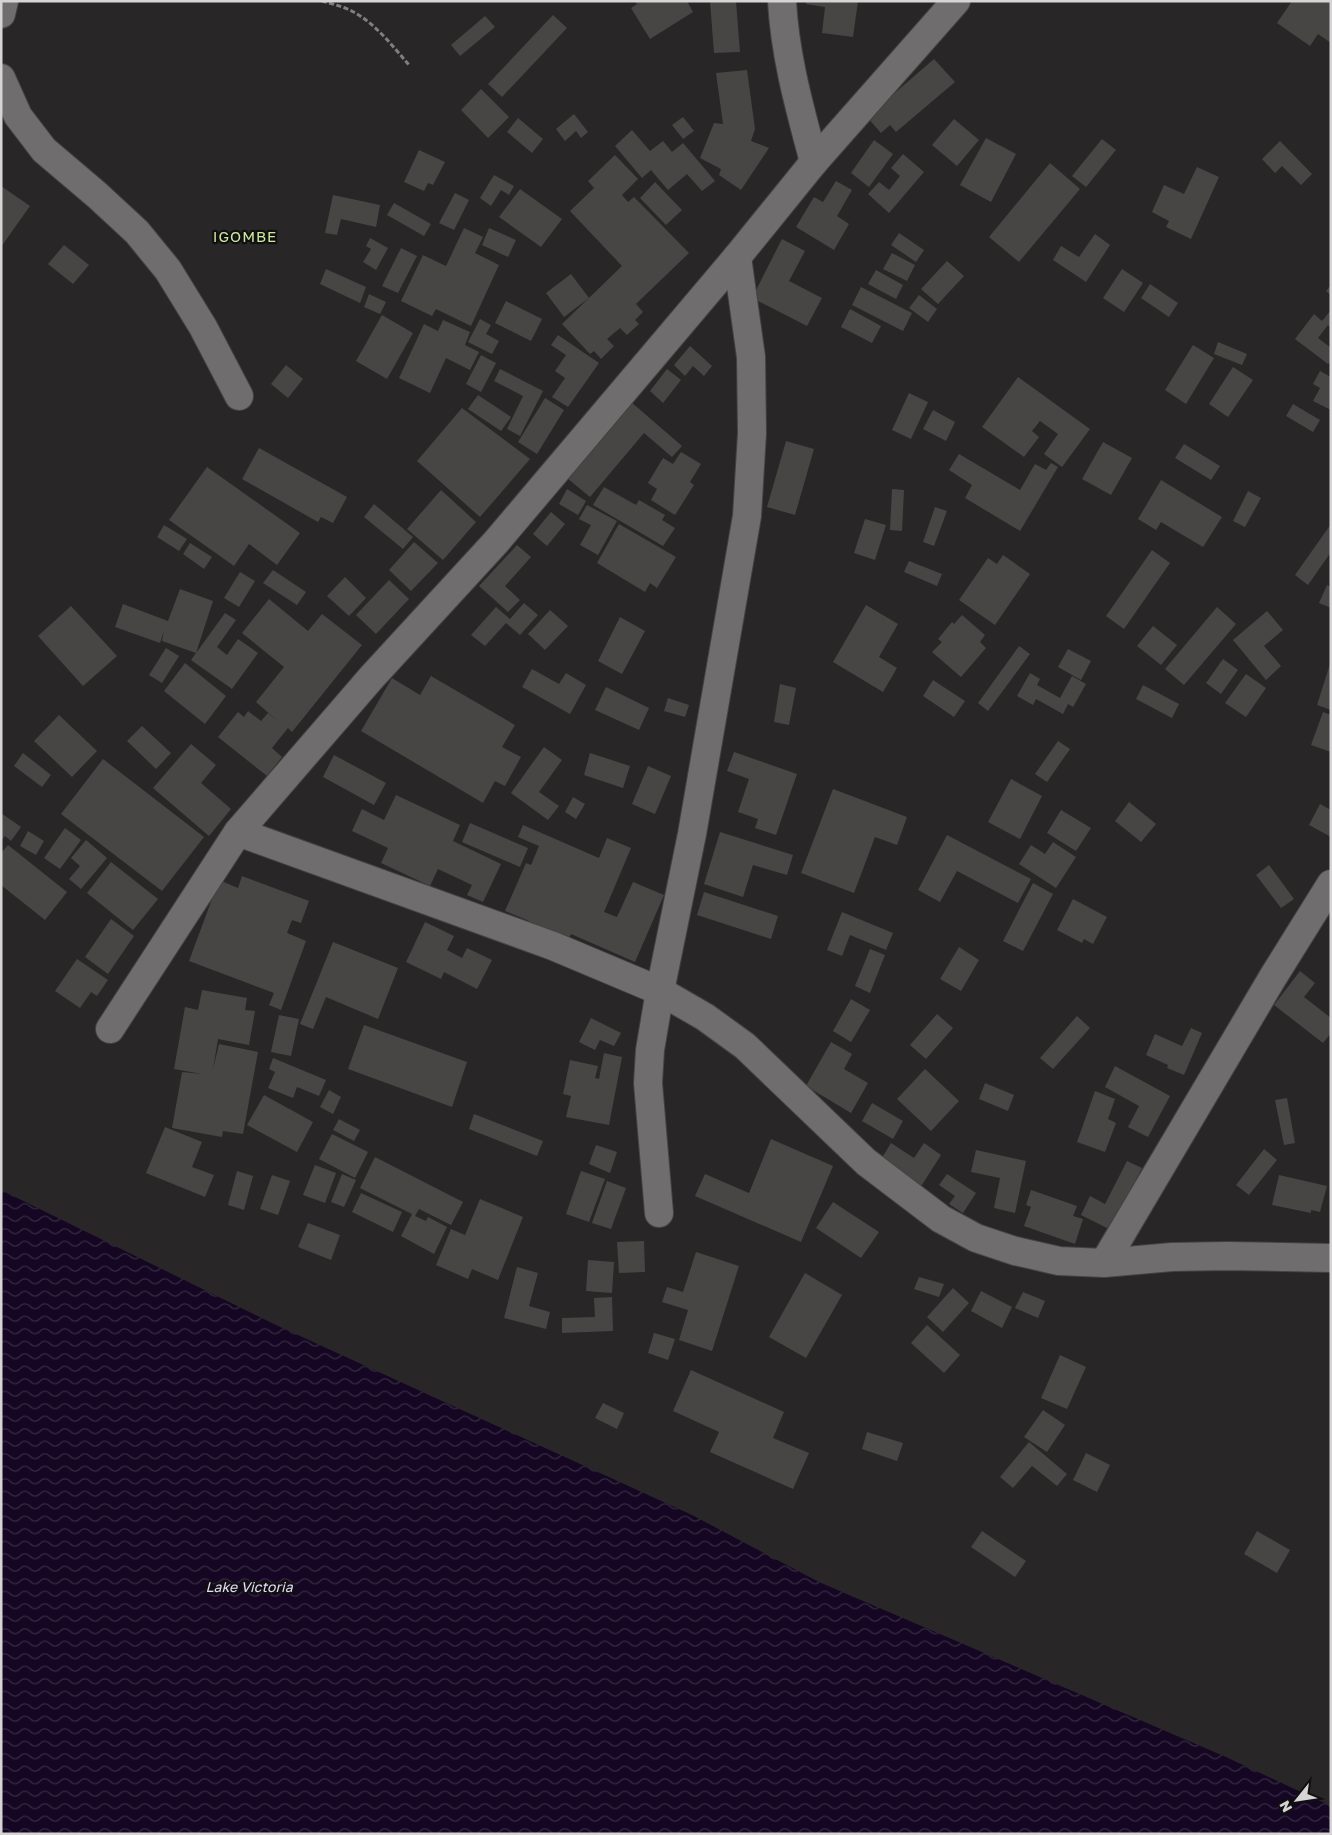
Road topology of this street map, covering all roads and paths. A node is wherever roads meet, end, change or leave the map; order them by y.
1 (4, 1) edge
2 (322, 1) edge
3 (782, 1) edge
4 (956, 1) edge
5 (1, 14) edge
6 (409, 65) dead end
7 (1, 78) edge
8 (814, 162) junction
9 (737, 257) junction
10 (239, 396) dead end
11 (238, 832) junction
12 (1331, 884) edge
13 (660, 991) junction
14 (110, 1029) dead end
15 (659, 1213) dead end
16 (1331, 1258) edge
17 (1104, 1263) junction

1 - 5 street
2 - 6 path
3 - 8 street
4 - 8 street
7 - 10 street
8 - 9 street
9 - 11 street
9 - 13 street
11 - 13 street
11 - 14 street
12 - 17 street
13 - 15 street
13 - 17 street
16 - 17 street

